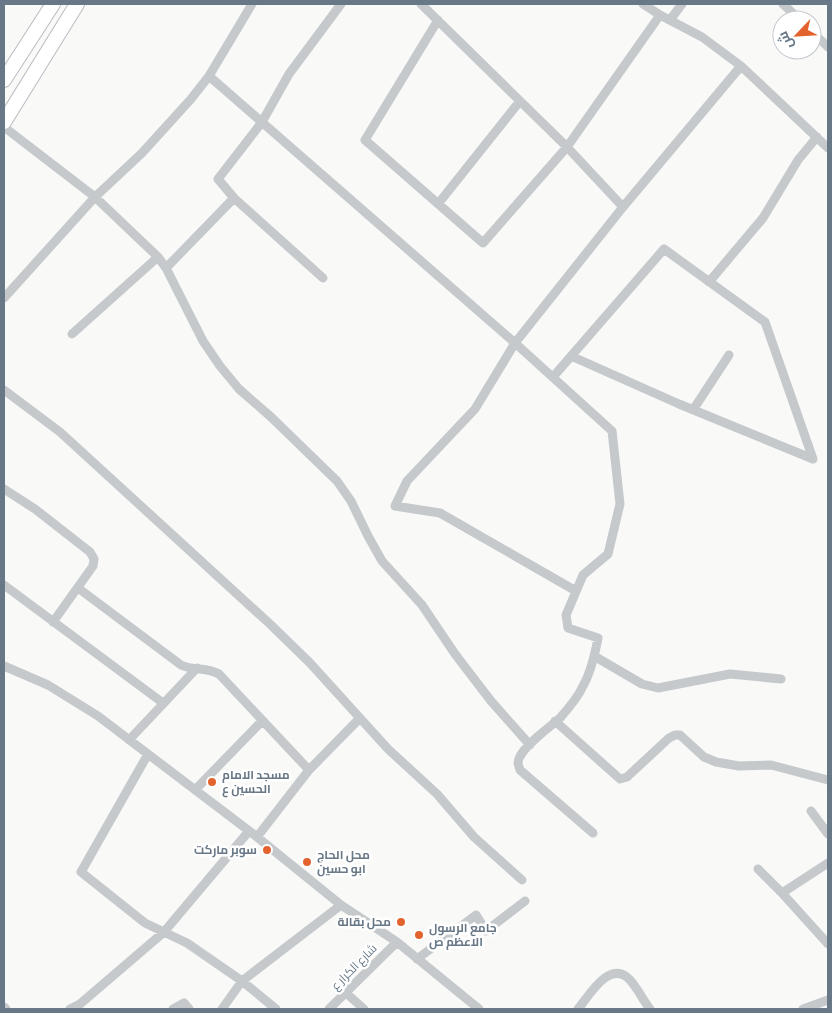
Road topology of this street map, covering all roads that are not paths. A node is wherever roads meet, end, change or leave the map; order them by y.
1 (53, 4) edge
2 (77, 4) edge
3 (252, 4) edge
4 (341, 4) edge
5 (421, 4) edge
6 (643, 4) edge
7 (682, 4) edge
8 (660, 15) junction
9 (438, 20) junction
10 (670, 20) junction
11 (741, 66) junction
12 (209, 76) junction
13 (4, 80) edge
14 (520, 102) junction
15 (4, 122) edge
16 (262, 122) junction
17 (4, 127) edge
18 (817, 137) junction
19 (567, 147) junction
20 (828, 148) edge
21 (95, 197) junction
22 (234, 198) junction
23 (438, 204) junction
24 (623, 207) junction
25 (158, 256) junction
26 (166, 268) junction
27 (322, 278) dead end
28 (709, 282) junction
29 (4, 298) edge
30 (72, 334) dead end
31 (516, 343) junction
32 (729, 355) dead end
33 (571, 356) junction
34 (553, 377) junction
35 (4, 390) edge
36 (693, 410) junction
37 (4, 489) edge
38 (4, 585) edge
39 (78, 588) junction
40 (576, 591) junction
41 (53, 622) junction
42 (594, 656) junction
43 (197, 668) junction
44 (5, 670) edge
45 (780, 679) dead end
46 (163, 703) junction
47 (360, 718) junction
48 (262, 721) junction
49 (555, 721) junction
50 (129, 740) junction
51 (530, 745) junction
52 (148, 754) junction
53 (309, 770) junction
54 (828, 780) edge
55 (196, 790) junction
56 (811, 811) dead end
57 (249, 831) junction
58 (593, 834) dead end
59 (828, 834) edge
60 (257, 837) junction
61 (828, 863) edge
62 (758, 869) dead end
63 (522, 880) dead end
64 (782, 893) junction
65 (525, 900) dead end
66 (341, 904) junction
67 (164, 932) junction
68 (397, 942) junction
69 (828, 944) edge
70 (418, 959) junction
71 (242, 981) junction
72 (346, 993) junction
73 (828, 1000) edge
74 (70, 1009) edge
75 (173, 1009) edge
76 (189, 1009) edge
77 (222, 1009) edge
78 (276, 1009) edge
79 (329, 1009) edge
80 (364, 1009) edge
81 (479, 1009) edge
82 (578, 1009) edge
83 (650, 1009) edge
84 (803, 1009) edge

1 - 13 main road
2 - 15 main road
3 - 12 street
4 - 16 street
5 - 9 street
6 - 8 street
7 - 10 street
8 - 10 street
8 - 19 street
9 - 14 street
9 - 23 street
10 - 11 street
11 - 18 street
11 - 24 street
12 - 16 street
12 - 21 street
14 - 19 street
14 - 23 street
16 - 22 street
16 - 31 street
17 - 21 street
18 - 20 street
18 - 28 street
19 - 23 street
19 - 24 street
21 - 25 street
21 - 29 street
22 - 26 street
22 - 27 street
24 - 31 street
25 - 26 street
25 - 30 street
26 - 51 street
28 - 33 street
28 - 36 street
31 - 34 street
31 - 40 street
32 - 36 street
33 - 34 street
33 - 36 street
34 - 40 street
35 - 47 street
37 - 39 street
38 - 41 street
39 - 41 street
39 - 43 street
40 - 42 street
41 - 46 street
42 - 45 street
42 - 49 street
43 - 46 street
43 - 48 street
44 - 50 street
46 - 50 street
47 - 53 street
47 - 63 street
48 - 53 street
48 - 55 street
49 - 51 street
49 - 54 street
50 - 52 street
51 - 58 street
52 - 55 street
52 - 67 street
53 - 60 street
55 - 57 street
56 - 59 street
57 - 60 street
57 - 67 street
60 - 66 street
61 - 64 street
62 - 64 street
64 - 69 street
65 - 70 street
66 - 68 street
66 - 71 street
67 - 71 street
67 - 74 street
68 - 70 street
68 - 72 street, شارع الكرار ع
70 - 81 street
71 - 77 street
71 - 78 street
72 - 79 street, شارع الكرار ع
72 - 80 street
73 - 84 street
75 - 76 street
82 - 83 street

